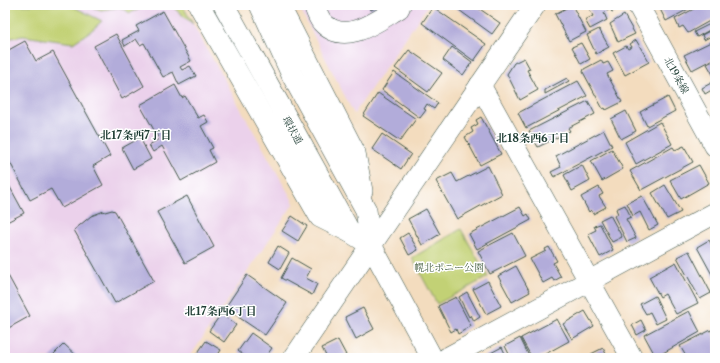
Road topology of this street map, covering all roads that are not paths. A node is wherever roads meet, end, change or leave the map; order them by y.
1 (199, 5) edge
2 (224, 5) edge
3 (260, 5) edge
4 (279, 5) edge
5 (314, 5) edge
6 (400, 5) edge
7 (535, 5) edge
8 (638, 5) edge
9 (480, 85) junction
10 (715, 146) edge
11 (366, 210) junction
12 (715, 213) edge
13 (350, 232) junction
14 (371, 245) junction
15 (590, 281) junction
16 (294, 358) edge
17 (432, 358) edge
18 (447, 358) edge
19 (632, 358) edge

1 - 13 street
2 - 13 street, 環状通
3 - 11 street, 環状通
4 - 11 street
5 - 6 street
7 - 9 street
8 - 10 street, 北19条線
9 - 14 street
9 - 15 street
11 - 14 street, 環状通
12 - 15 street
13 - 14 street, 環状通
14 - 16 street
14 - 17 street, 環状通
15 - 18 street
15 - 19 street

